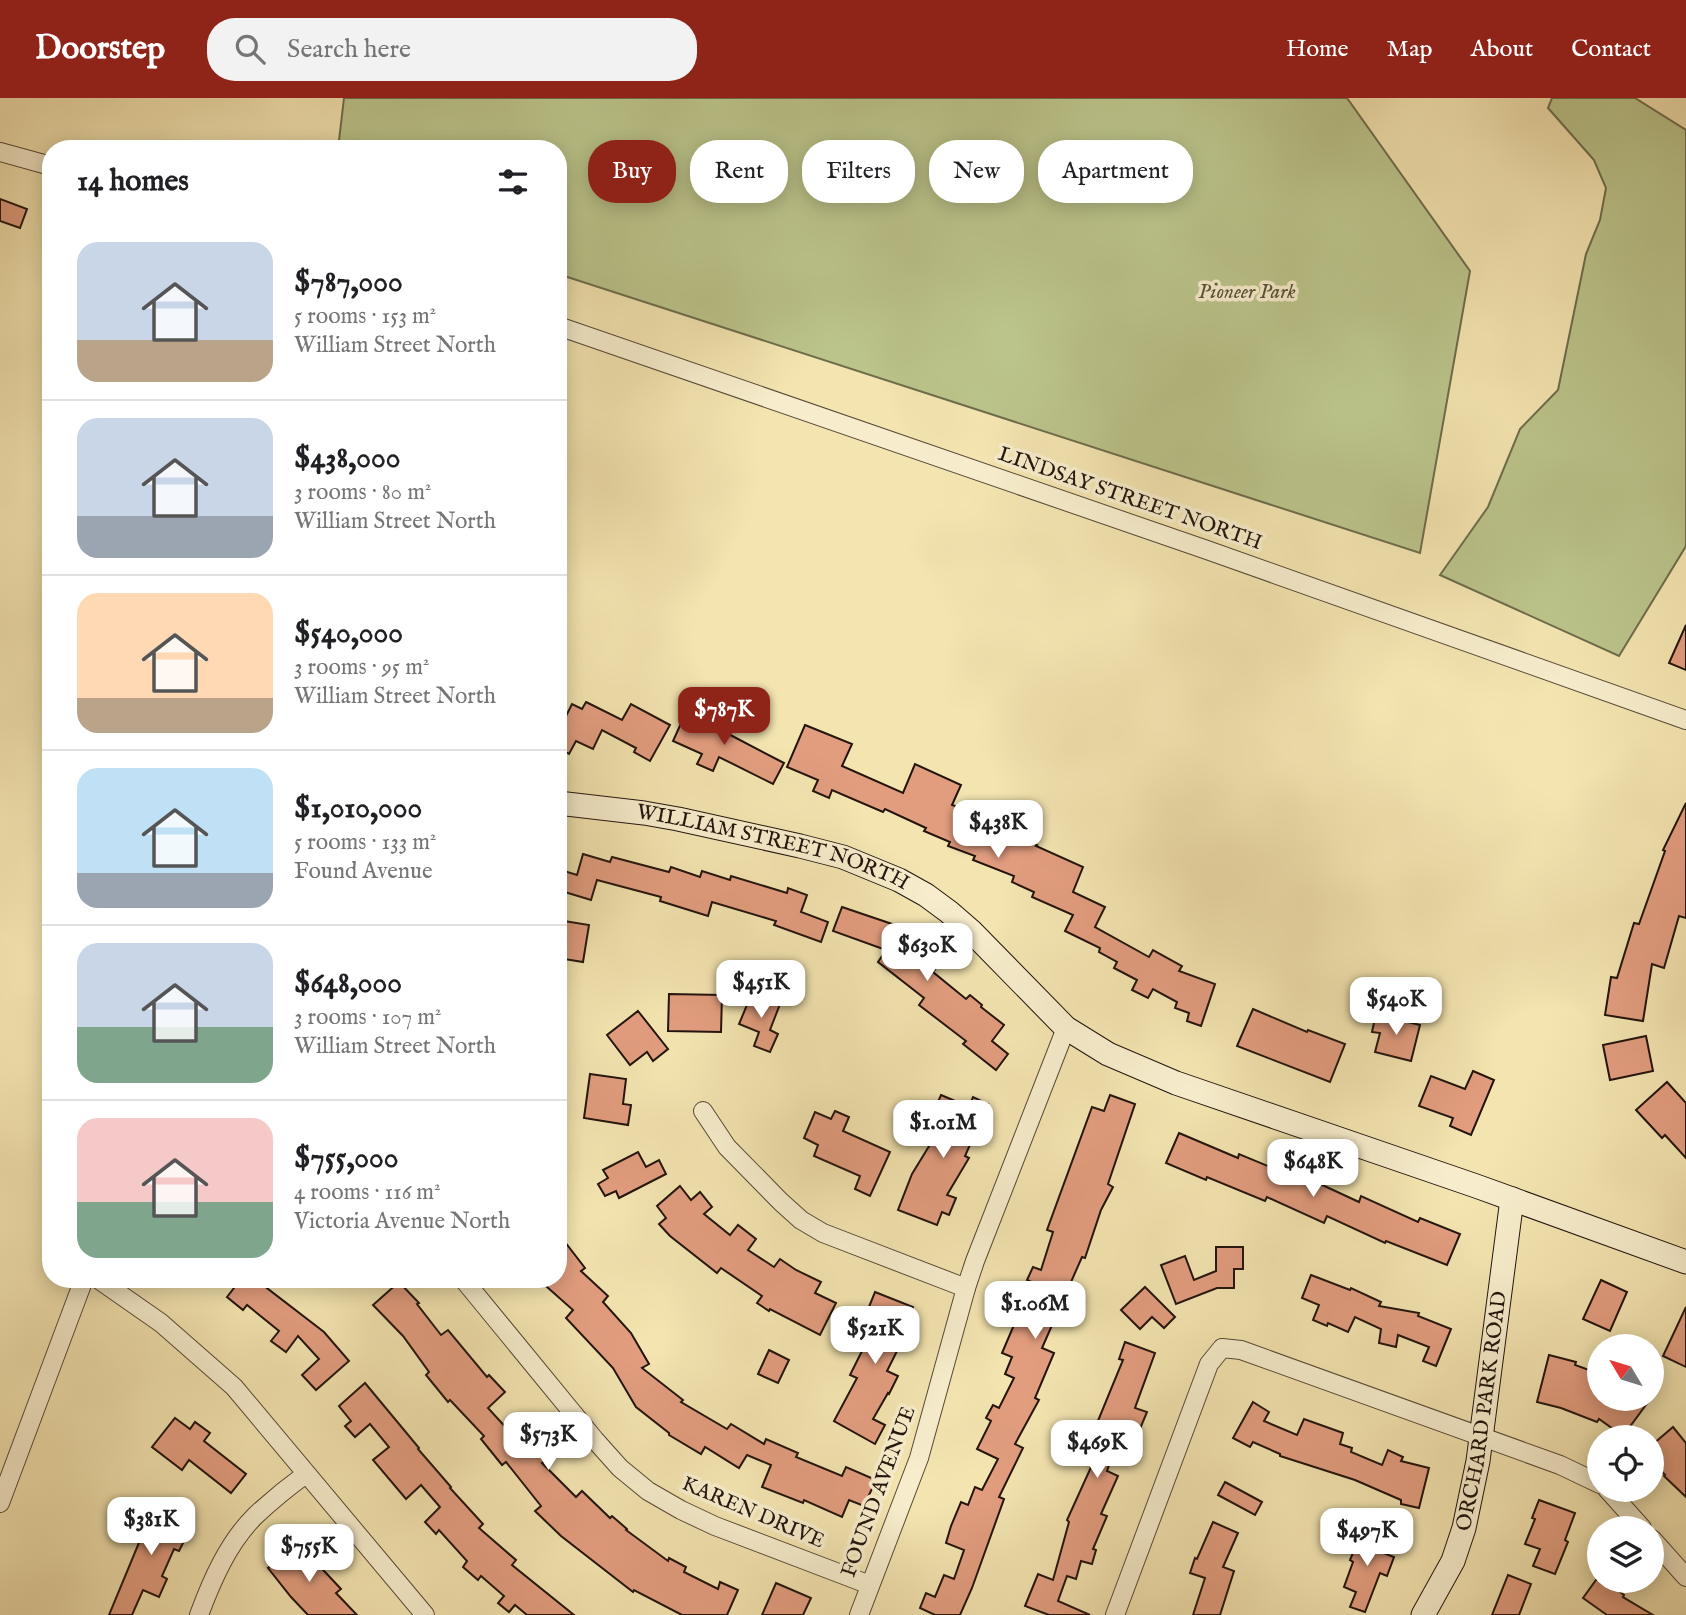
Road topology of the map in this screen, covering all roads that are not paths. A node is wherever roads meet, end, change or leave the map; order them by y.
1 (0, 152) edge
2 (42, 164) edge
3 (567, 329) edge
4 (1686, 720) edge
5 (567, 804) edge
6 (1066, 1028) junction
7 (703, 1111) dead end
8 (1512, 1199) junction
9 (1686, 1262) edge
10 (81, 1288) edge
11 (110, 1288) edge
12 (470, 1288) edge
13 (966, 1288) junction
14 (1482, 1437) junction
15 (306, 1474) junction
16 (1587, 1478) edge
17 (1619, 1502) edge
18 (0, 1503) edge
19 (1631, 1516) edge
20 (1664, 1552) edge
21 (1686, 1577) edge
22 (870, 1585) junction
23 (198, 1615) edge
24 (425, 1615) edge
25 (859, 1615) edge
26 (1115, 1615) edge
27 (1423, 1615) edge

1 - 2 street
3 - 4 street, LINDSAY STREET NORTH
5 - 6 street, WILLIAM STREET NORTH
6 - 8 street, WILLIAM STREET NORTH
6 - 13 street, FOUND AVENUE
7 - 13 street
8 - 9 street, WILLIAM STREET NORTH
8 - 14 street, ORCHARD PARK ROAD
10 - 18 street
11 - 15 street
12 - 22 street, KAREN DRIVE
13 - 22 street, FOUND AVENUE
14 - 16 street
14 - 26 street
14 - 27 street, ORCHARD PARK ROAD
15 - 23 street
15 - 24 street
17 - 19 street
20 - 21 street
22 - 25 street, FOUND AVENUE

